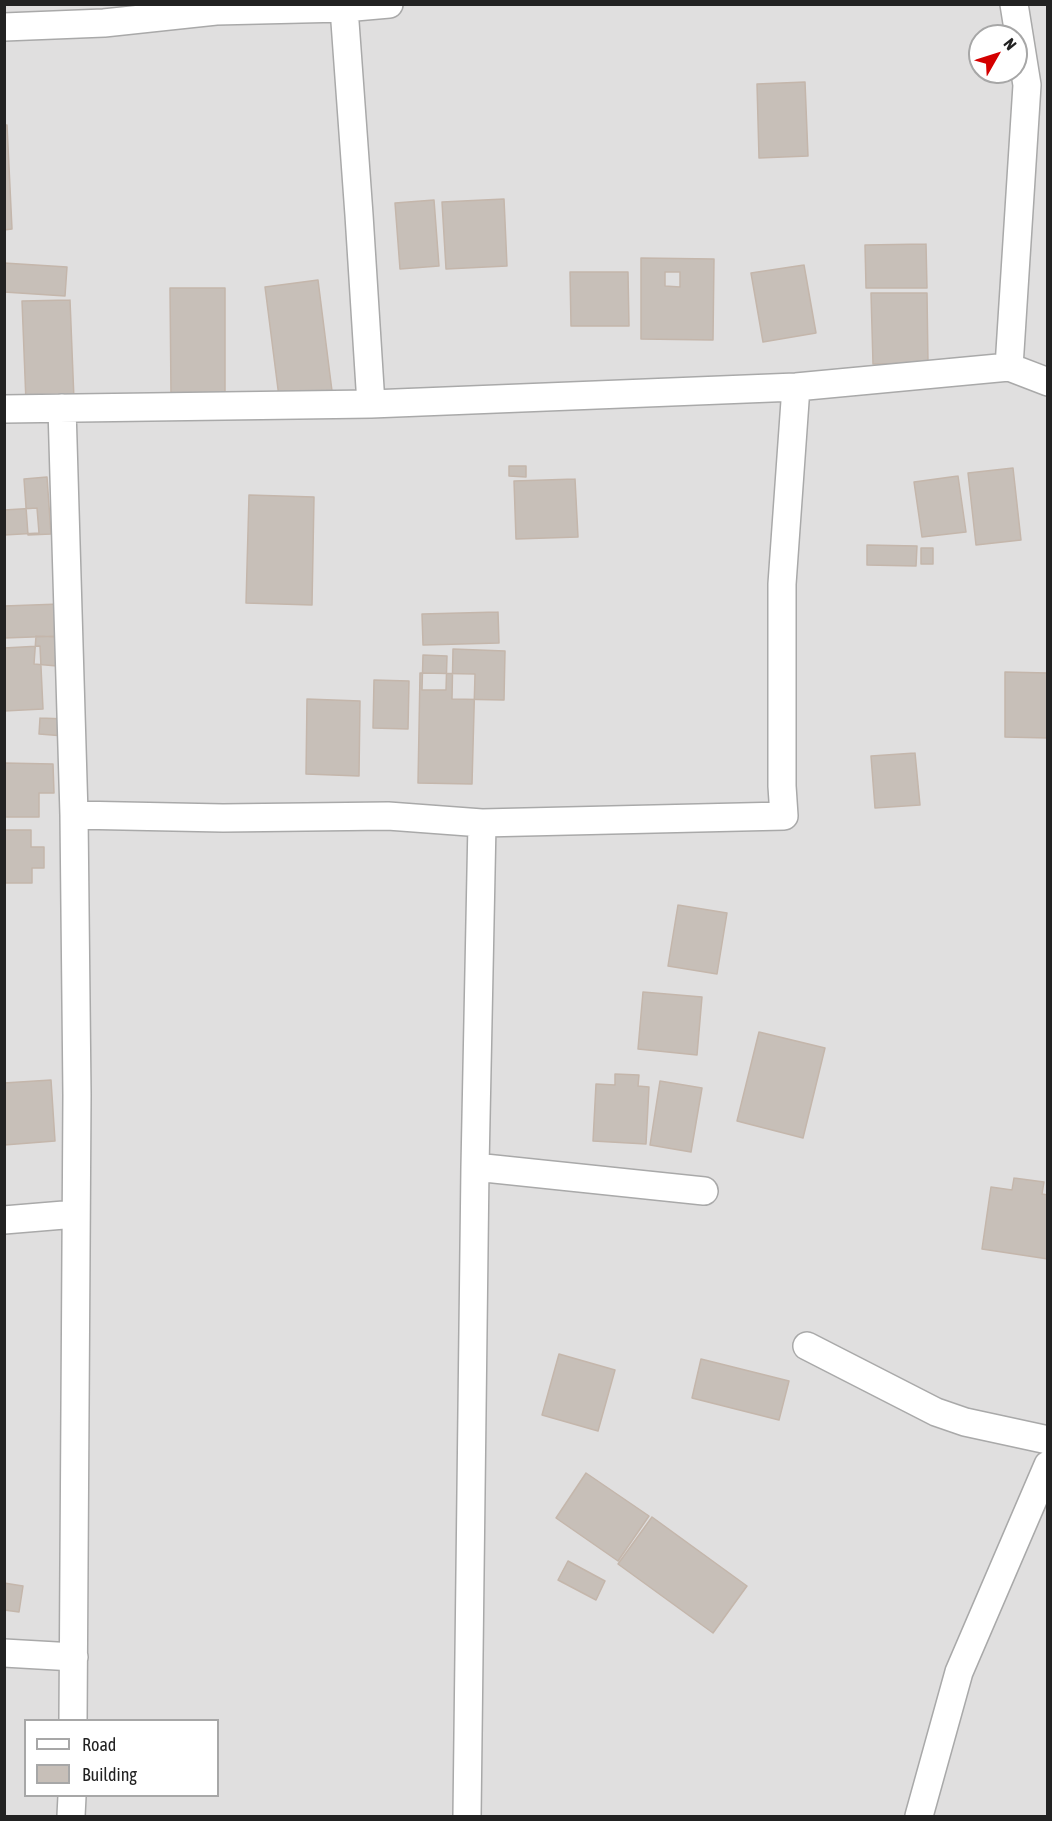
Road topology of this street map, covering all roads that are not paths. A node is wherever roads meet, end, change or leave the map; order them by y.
1 (389, 4) edge
2 (1014, 4) edge
3 (344, 8) junction
4 (4, 27) edge
5 (1009, 367) junction
6 (1047, 382) edge
7 (796, 387) junction
8 (371, 404) junction
9 (62, 408) junction
10 (4, 409) edge
11 (74, 815) junction
12 (482, 823) junction
13 (476, 1167) junction
14 (704, 1191) dead end
15 (76, 1214) junction
16 (4, 1220) edge
17 (807, 1346) dead end
18 (1047, 1440) edge
19 (1047, 1465) edge
20 (4, 1653) edge
21 (74, 1657) junction
22 (73, 1719) edge
23 (72, 1797) edge
24 (71, 1816) edge
25 (467, 1816) edge
26 (919, 1816) edge

1 - 3 street
2 - 5 street
3 - 4 street
3 - 8 street
5 - 6 street
5 - 7 street
7 - 8 street
7 - 12 street
8 - 9 street
9 - 10 street
9 - 11 street
11 - 12 street
11 - 15 street
12 - 13 street
13 - 14 street
13 - 25 street
15 - 16 street
15 - 21 street
17 - 18 street
19 - 26 street
20 - 21 street
21 - 22 street
23 - 24 street

